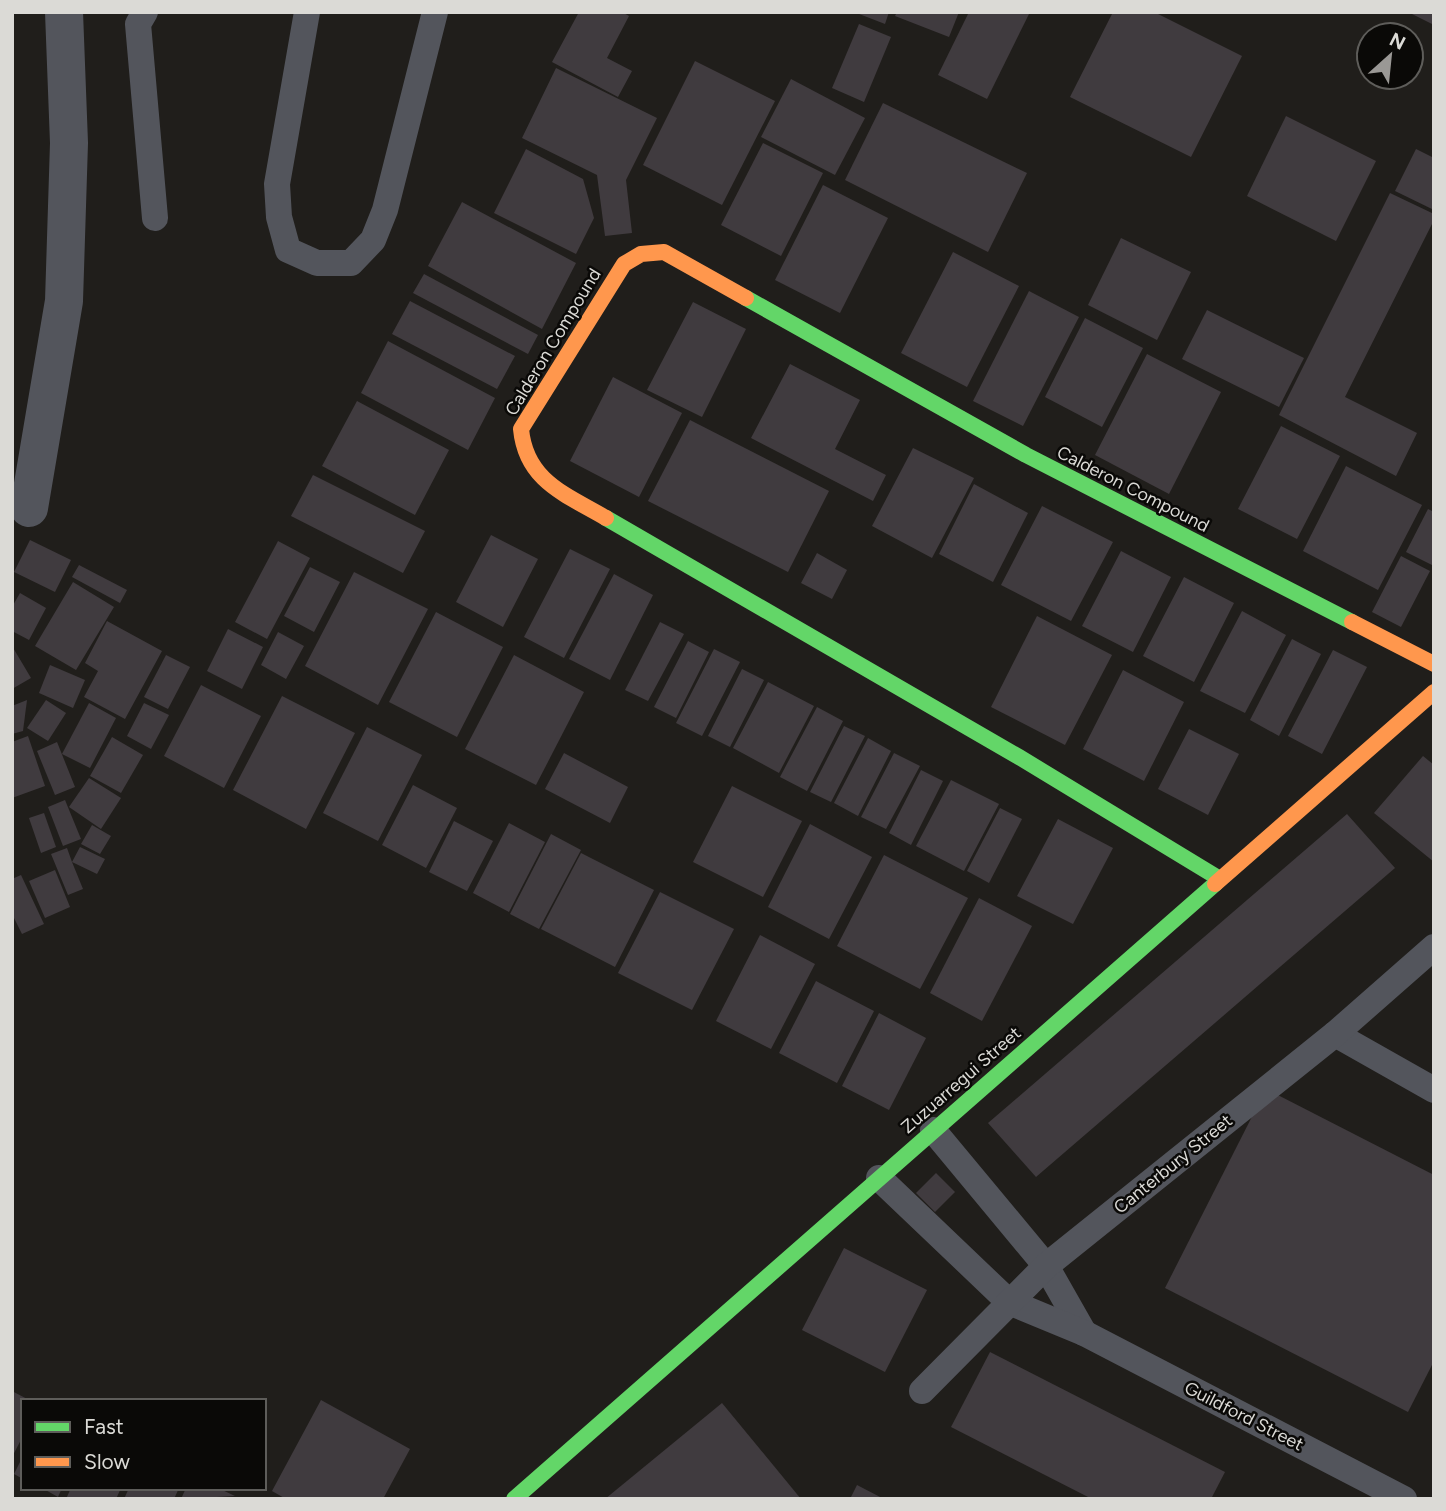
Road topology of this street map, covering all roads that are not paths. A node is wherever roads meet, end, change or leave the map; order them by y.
1 (64, 12) edge
2 (145, 12) edge
3 (307, 12) edge
4 (435, 12) edge
5 (155, 218) dead end
6 (29, 508) dead end
7 (1434, 664) edge
8 (1434, 692) edge
9 (1220, 878) junction
10 (1434, 947) edge
11 (1335, 1034) junction
12 (1434, 1090) edge
13 (933, 1130) junction
14 (879, 1178) junction
15 (1046, 1266) junction
16 (1009, 1302) junction
17 (1084, 1333) junction
18 (922, 1391) dead end
19 (514, 1499) edge
20 (1404, 1499) edge

1 - 6 street
2 - 5 lane
3 - 4 lane
7 - 9 street, Calderon Compound
8 - 9 street, Zuzuarregui Street
9 - 13 street, Zuzuarregui Street
10 - 11 lane, Canterbury Street
11 - 12 lane
11 - 15 lane, Canterbury Street
13 - 14 street, Zuzuarregui Street
13 - 15 lane
14 - 16 lane, Guildford Street
14 - 19 street, Zuzuarregui Street
15 - 16 lane, Canterbury Street
15 - 17 lane
16 - 17 lane, Guildford Street
16 - 18 lane, Canterbury Street
17 - 20 lane, Guildford Street

